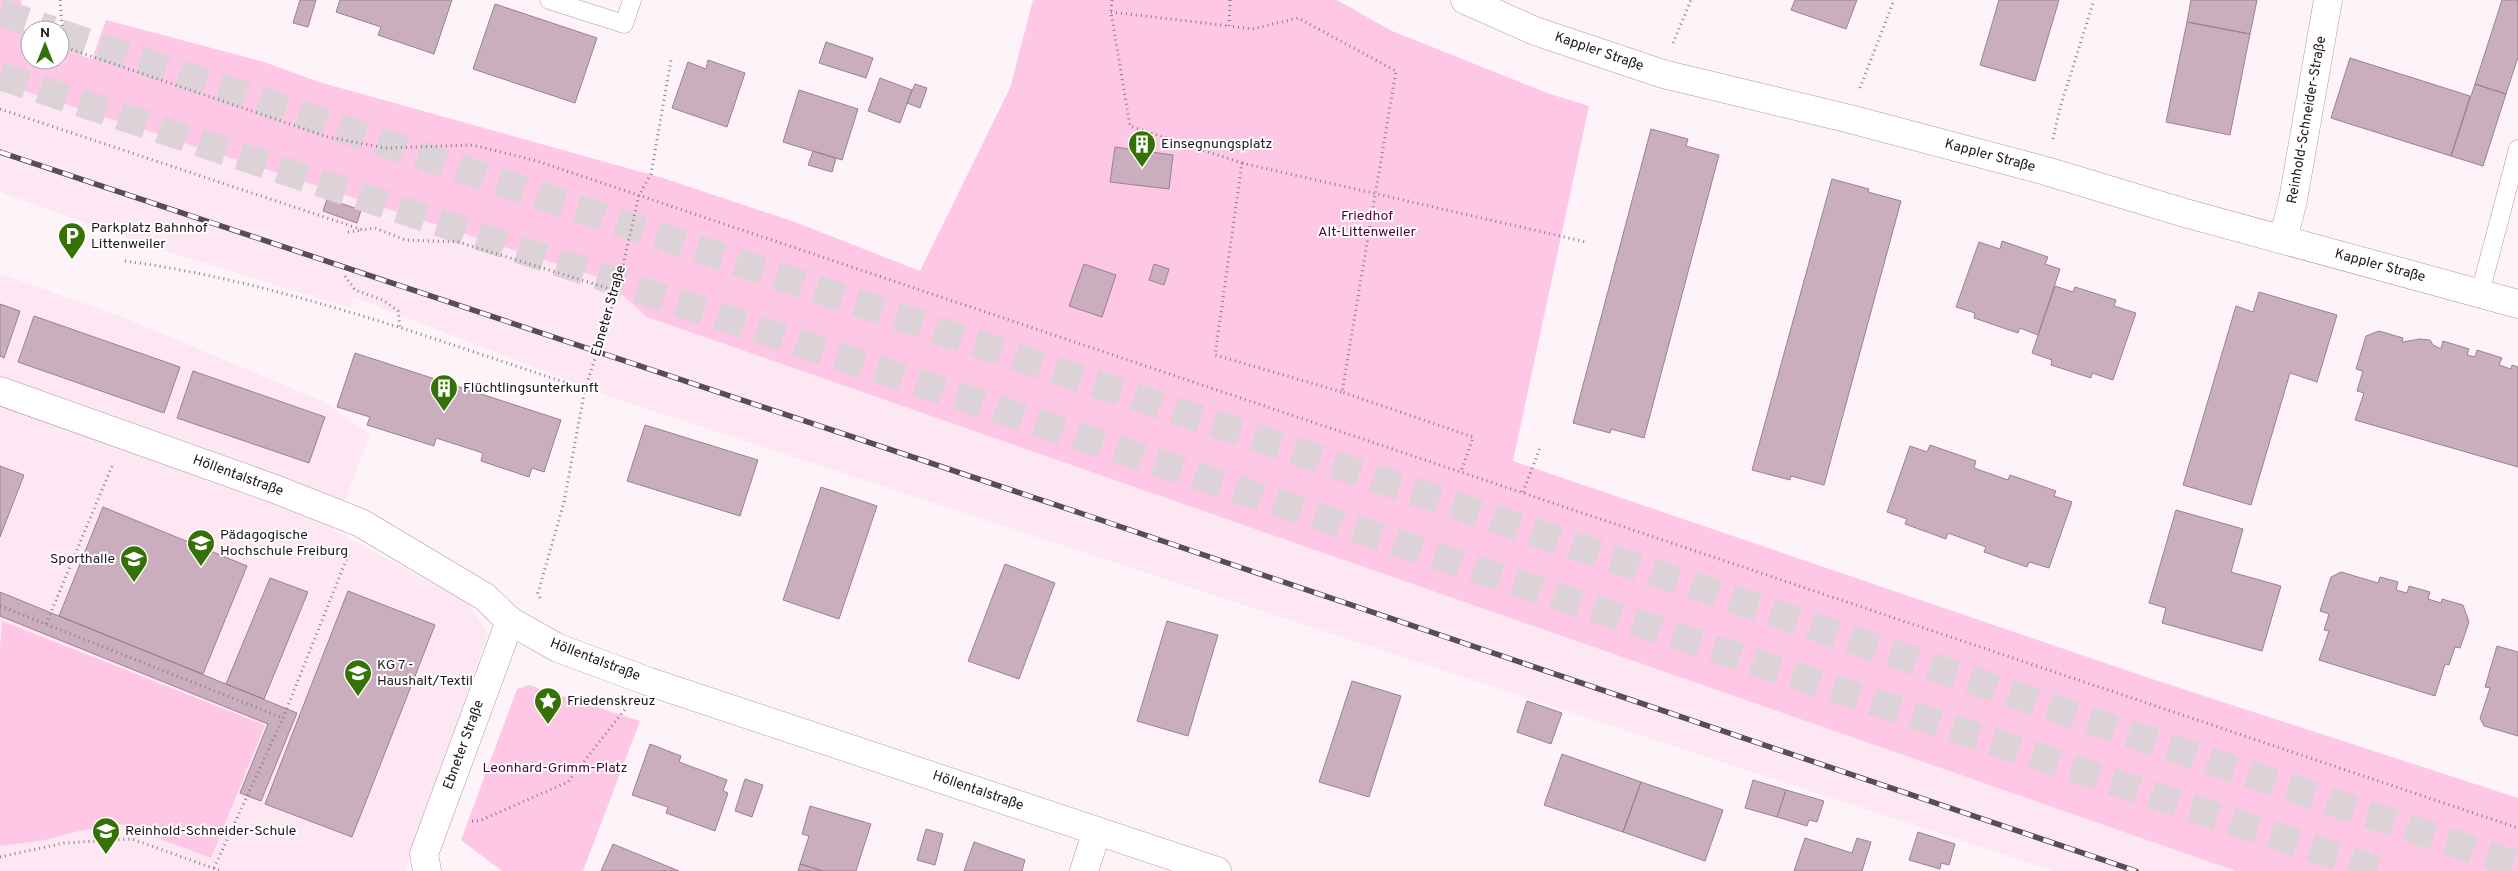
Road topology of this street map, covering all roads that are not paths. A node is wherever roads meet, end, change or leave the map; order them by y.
1 (549, 0) edge
2 (632, 0) edge
3 (1465, 0) edge
4 (2328, 0) edge
5 (2518, 149) edge
6 (2283, 240) junction
7 (2480, 293) junction
8 (2518, 304) edge
9 (0, 391) edge
10 (510, 620) junction
11 (1096, 831) junction
12 (427, 871) edge
13 (1084, 871) edge
14 (1218, 871) edge

1 - 2 lane
3 - 6 street, Kappler Straße
4 - 6 street, Reinhold-Schneider-Straße
5 - 7 lane
6 - 7 street, Kappler Straße
7 - 8 street, Kappler Straße
9 - 10 street, Höllentalstraße
10 - 11 street, Höllentalstraße
10 - 12 street, Ebneter Straße
11 - 13 street
11 - 14 street, Höllentalstraße

